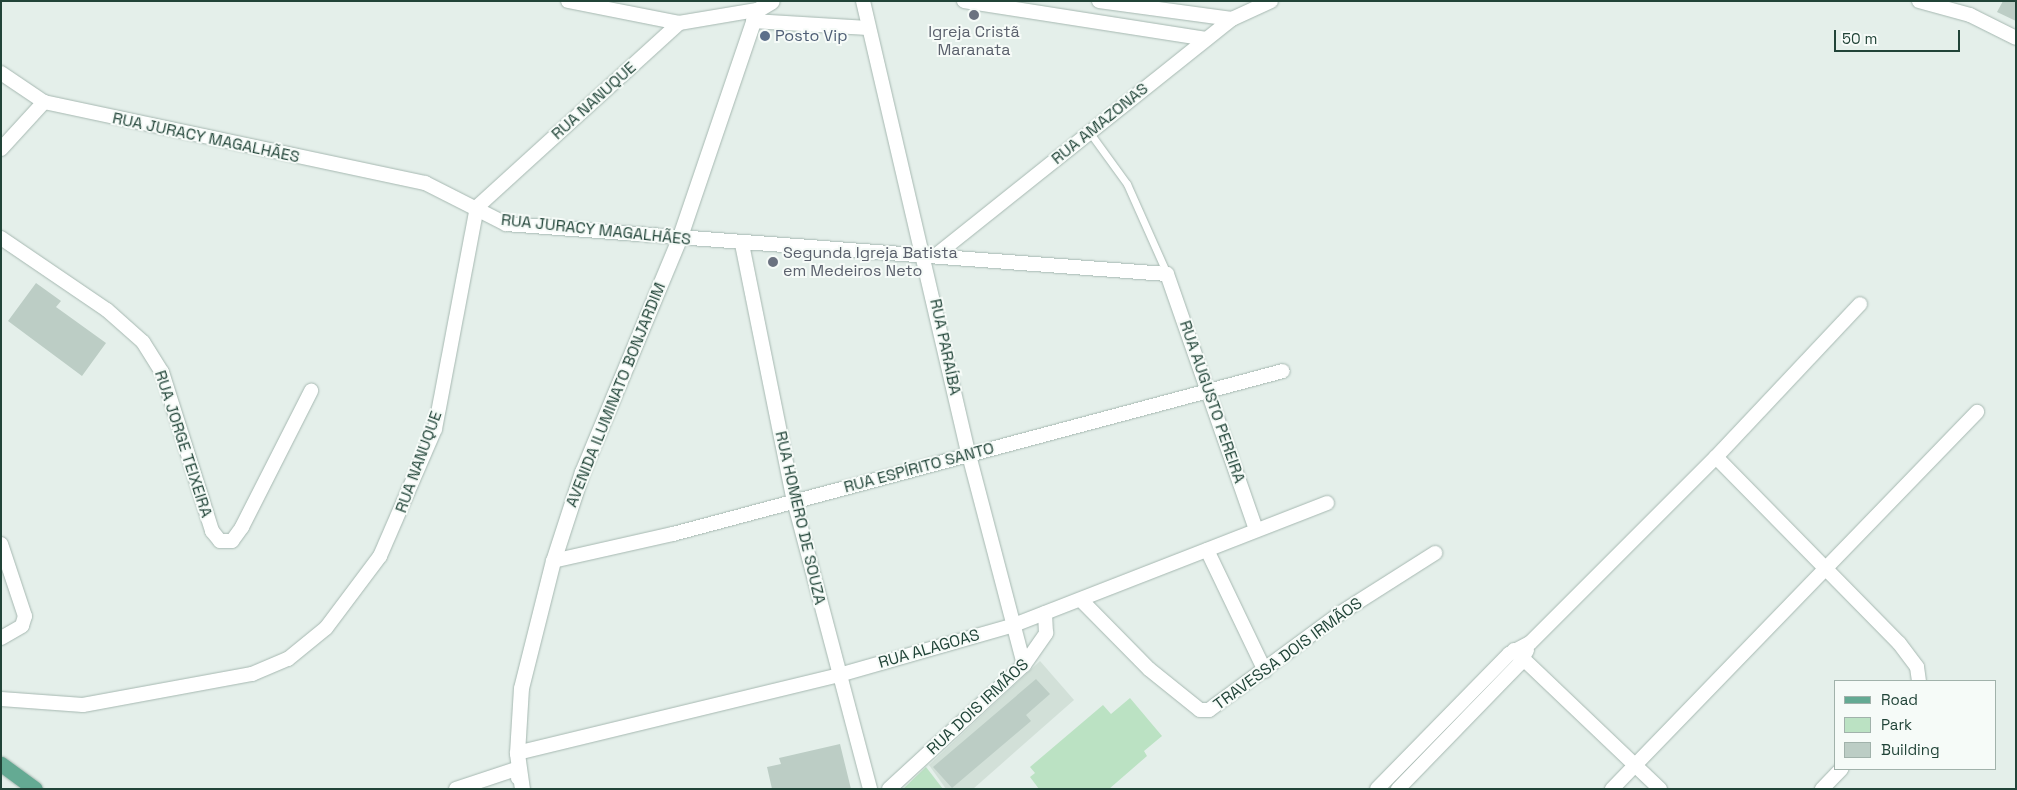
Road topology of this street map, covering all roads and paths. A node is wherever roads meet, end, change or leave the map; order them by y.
1 (568, 1) edge
2 (772, 1) edge
3 (863, 1) edge
4 (964, 1) edge
5 (1099, 1) edge
6 (1271, 1) edge
7 (1920, 1) edge
8 (755, 15) junction
9 (1232, 18) junction
10 (679, 23) junction
11 (868, 28) junction
12 (2016, 38) edge
13 (1206, 39) junction
14 (1, 73) edge
15 (44, 102) junction
16 (1090, 133) junction
17 (2, 143) edge
18 (477, 207) junction
19 (1, 238) edge
20 (679, 239) junction
21 (742, 244) junction
22 (930, 256) junction
23 (1167, 274) junction
24 (1860, 304) dead end
25 (1283, 371) dead end
26 (311, 391) dead end
27 (1207, 392) junction
28 (1977, 412) dead end
29 (969, 455) junction
30 (1716, 457) junction
31 (794, 500) junction
32 (1327, 503) dead end
33 (1256, 530) junction
34 (1, 544) edge
35 (1207, 550) junction
36 (1435, 553) dead end
37 (553, 561) junction
38 (1826, 565) junction
39 (1081, 600) junction
40 (1045, 613) junction
41 (1014, 625) junction
42 (1, 638) edge
43 (1519, 654) junction
44 (1024, 665) junction
45 (1264, 671) junction
46 (839, 675) junction
47 (1919, 680) edge
48 (1, 699) edge
49 (518, 761) junction
50 (1, 764) edge
51 (1636, 765) junction
52 (1396, 770) junction
53 (1840, 770) edge
54 (1402, 784) edge
55 (35, 789) edge
56 (456, 789) edge
57 (517, 789) edge
58 (522, 789) edge
59 (870, 789) edge
60 (889, 789) edge
61 (1378, 789) edge
62 (1612, 789) edge
63 (1660, 789) edge
64 (1822, 789) edge

1 - 10 street
2 - 8 street
3 - 11 street, RUA PARAÍBA
4 - 13 street
5 - 9 street
6 - 9 street, RUA AMAZONAS
7 - 12 street
8 - 10 street
8 - 11 street
8 - 20 street, AVENIDA ILUMINATO BONJARDIM
9 - 13 street, RUA AMAZONAS
10 - 18 street, RUA NANUQUE
11 - 22 street, RUA PARAÍBA
13 - 16 street, RUA AMAZONAS
14 - 15 street
15 - 17 street
15 - 18 street, RUA JURACY MAGALHÃES
16 - 22 street, RUA AMAZONAS
16 - 23 lane
18 - 20 street, RUA JURACY MAGALHÃES
18 - 48 street, RUA NANUQUE
19 - 26 street, RUA JORGE TEIXEIRA
20 - 21 street, RUA JURACY MAGALHÃES
20 - 37 street, AVENIDA ILUMINATO BONJARDIM
21 - 22 street, RUA JURACY MAGALHÃES
21 - 31 street, RUA HOMERO DE SOUZA
22 - 23 street, RUA JURACY MAGALHÃES
22 - 29 street, RUA PARAÍBA
23 - 27 street, RUA AUGUSTO PEREIRA
24 - 30 street
25 - 27 street, RUA ESPÍRITO SANTO
27 - 29 street, RUA ESPÍRITO SANTO
27 - 33 street, RUA AUGUSTO PEREIRA
28 - 38 street
29 - 31 street, RUA ESPÍRITO SANTO
29 - 41 street, RUA PARAÍBA
30 - 38 street
30 - 43 street
31 - 37 street, RUA ESPÍRITO SANTO
31 - 46 street, RUA HOMERO DE SOUZA
32 - 33 street, RUA ALAGOAS
33 - 35 street, RUA ALAGOAS
34 - 42 street
35 - 39 street, RUA ALAGOAS
35 - 45 street
36 - 45 street, TRAVESSA DOIS IRMÃOS
37 - 49 street, AVENIDA ILUMINATO BONJARDIM
38 - 47 street
38 - 51 street
39 - 40 street, RUA ALAGOAS
39 - 45 street, TRAVESSA DOIS IRMÃOS
40 - 41 street, RUA ALAGOAS
40 - 44 street, RUA DOIS IRMÃOS
41 - 44 street, RUA PARAÍBA
41 - 46 street, RUA ALAGOAS
43 - 51 street
43 - 52 street
43 - 54 street
44 - 60 street, RUA DOIS IRMÃOS
46 - 49 street, RUA ALAGOAS
46 - 59 street, RUA HOMERO DE SOUZA
49 - 56 street, RUA ALAGOAS
49 - 57 street
49 - 58 street, AVENIDA ILUMINATO BONJARDIM
50 - 55 main road
51 - 62 street
51 - 63 street
52 - 54 street
52 - 61 street
53 - 64 street

